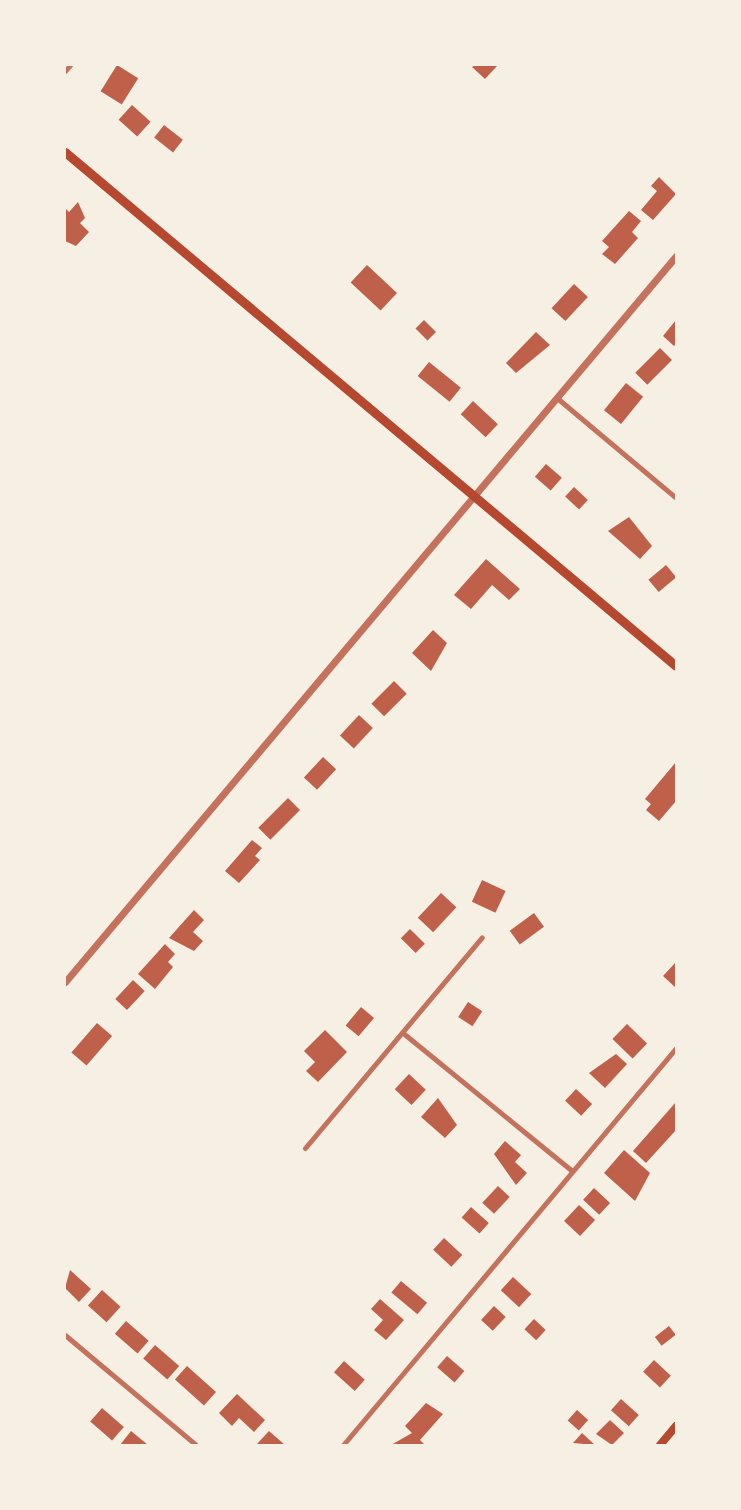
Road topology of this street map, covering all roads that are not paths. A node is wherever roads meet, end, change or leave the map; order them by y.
1 (70, 65) edge
2 (65, 71) edge
3 (65, 152) edge
4 (676, 256) edge
5 (557, 398) junction
6 (474, 496) junction
7 (676, 498) edge
8 (676, 666) edge
9 (482, 937) dead end
10 (65, 982) edge
11 (403, 1033) junction
12 (676, 1048) edge
13 (305, 1148) dead end
14 (572, 1171) junction
15 (65, 1335) edge
16 (676, 1426) edge
17 (196, 1445) edge
18 (343, 1445) edge
19 (660, 1445) edge

1 - 2 street
3 - 6 main road
4 - 5 street
5 - 6 street
5 - 7 street
6 - 8 main road
6 - 10 street
9 - 11 street
11 - 13 street
11 - 14 street
12 - 14 street
14 - 18 street
15 - 17 street
16 - 19 main road

